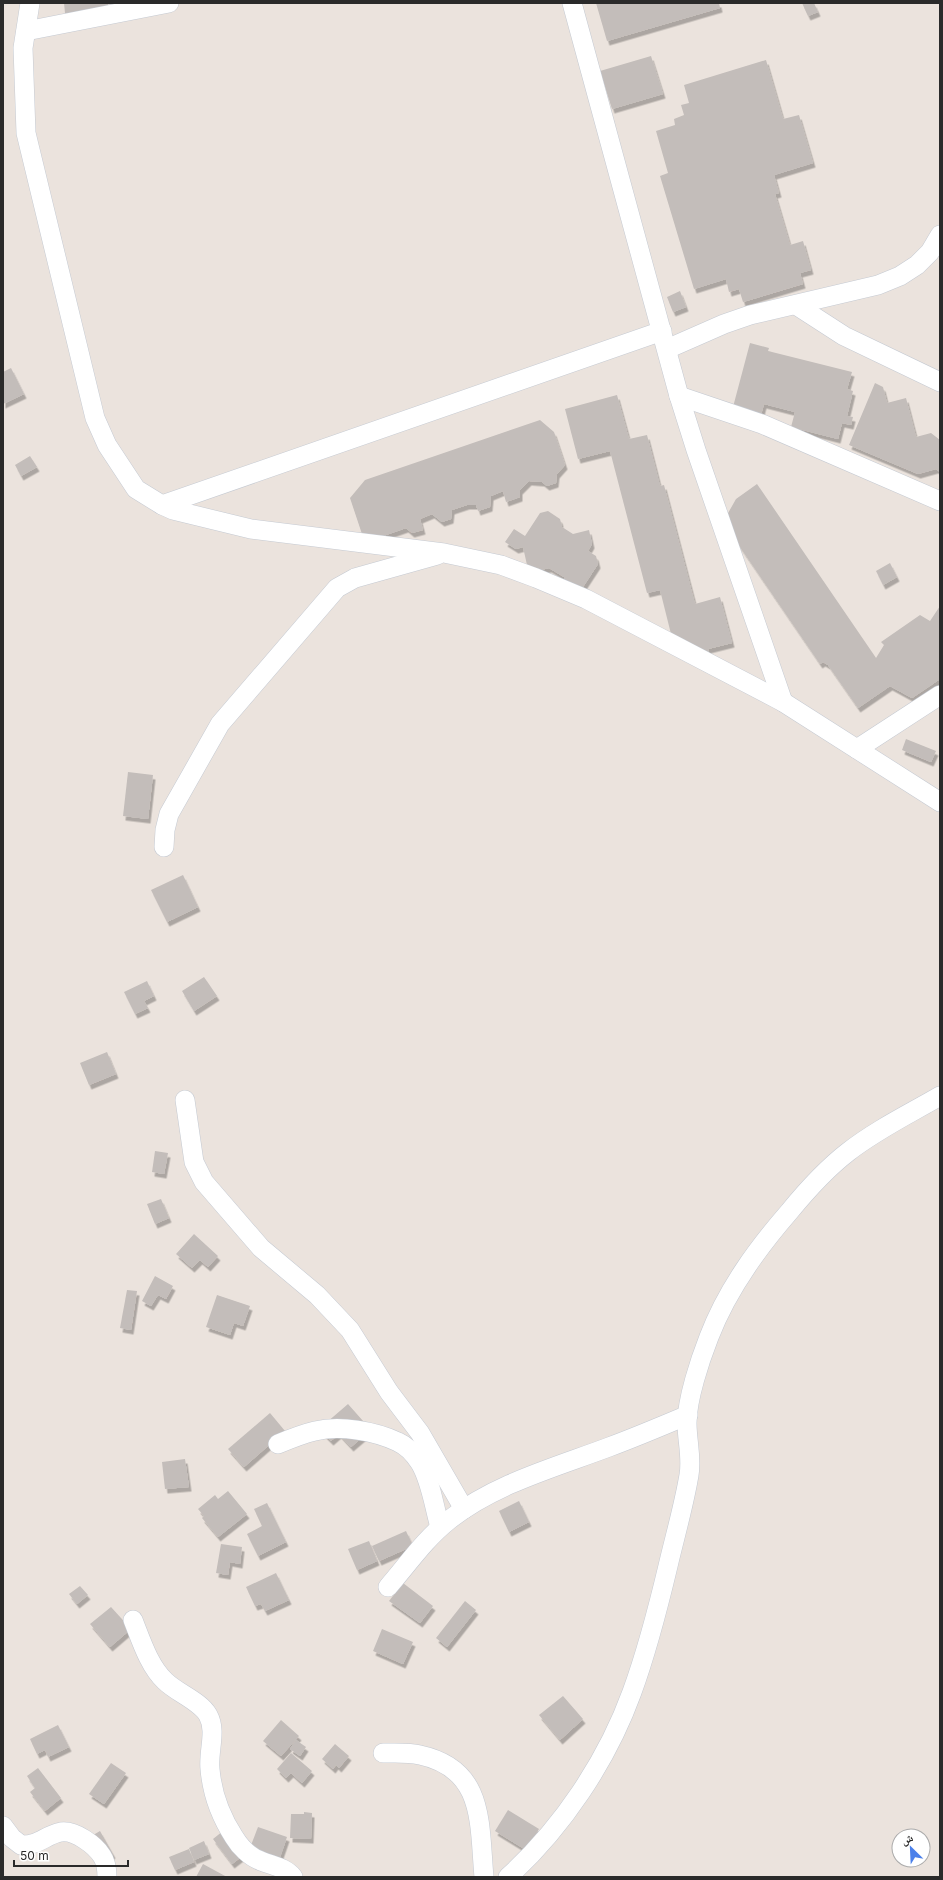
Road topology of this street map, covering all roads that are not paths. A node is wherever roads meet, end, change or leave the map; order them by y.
1 (30, 3) edge
2 (169, 3) edge
3 (572, 3) edge
4 (26, 31) junction
5 (940, 235) edge
6 (796, 305) junction
7 (662, 331) junction
8 (667, 349) junction
9 (940, 382) edge
10 (679, 396) junction
11 (940, 501) edge
12 (162, 505) junction
13 (444, 553) junction
14 (940, 695) edge
15 (783, 702) junction
16 (857, 749) junction
17 (940, 802) edge
18 (164, 847) dead end
19 (940, 1096) edge
20 (185, 1100) dead end
21 (688, 1415) junction
22 (278, 1444) dead end
23 (464, 1509) junction
24 (440, 1527) junction
25 (388, 1587) dead end
26 (132, 1620) dead end
27 (383, 1753) dead end
28 (3, 1826) edge
29 (107, 1877) edge
30 (293, 1877) edge
31 (484, 1877) edge
32 (508, 1877) edge

1 - 4 street
2 - 4 street
3 - 7 street
4 - 12 street
5 - 6 street
6 - 8 street
6 - 9 street
7 - 8 street
7 - 12 street
8 - 10 street
10 - 11 street
10 - 15 street
12 - 13 street
13 - 15 street
13 - 18 street
14 - 16 street
15 - 16 street
16 - 17 street
19 - 21 street
20 - 23 street
21 - 23 street
21 - 32 street
22 - 24 street
23 - 24 street
24 - 25 street
26 - 30 street
27 - 31 street
28 - 29 street

